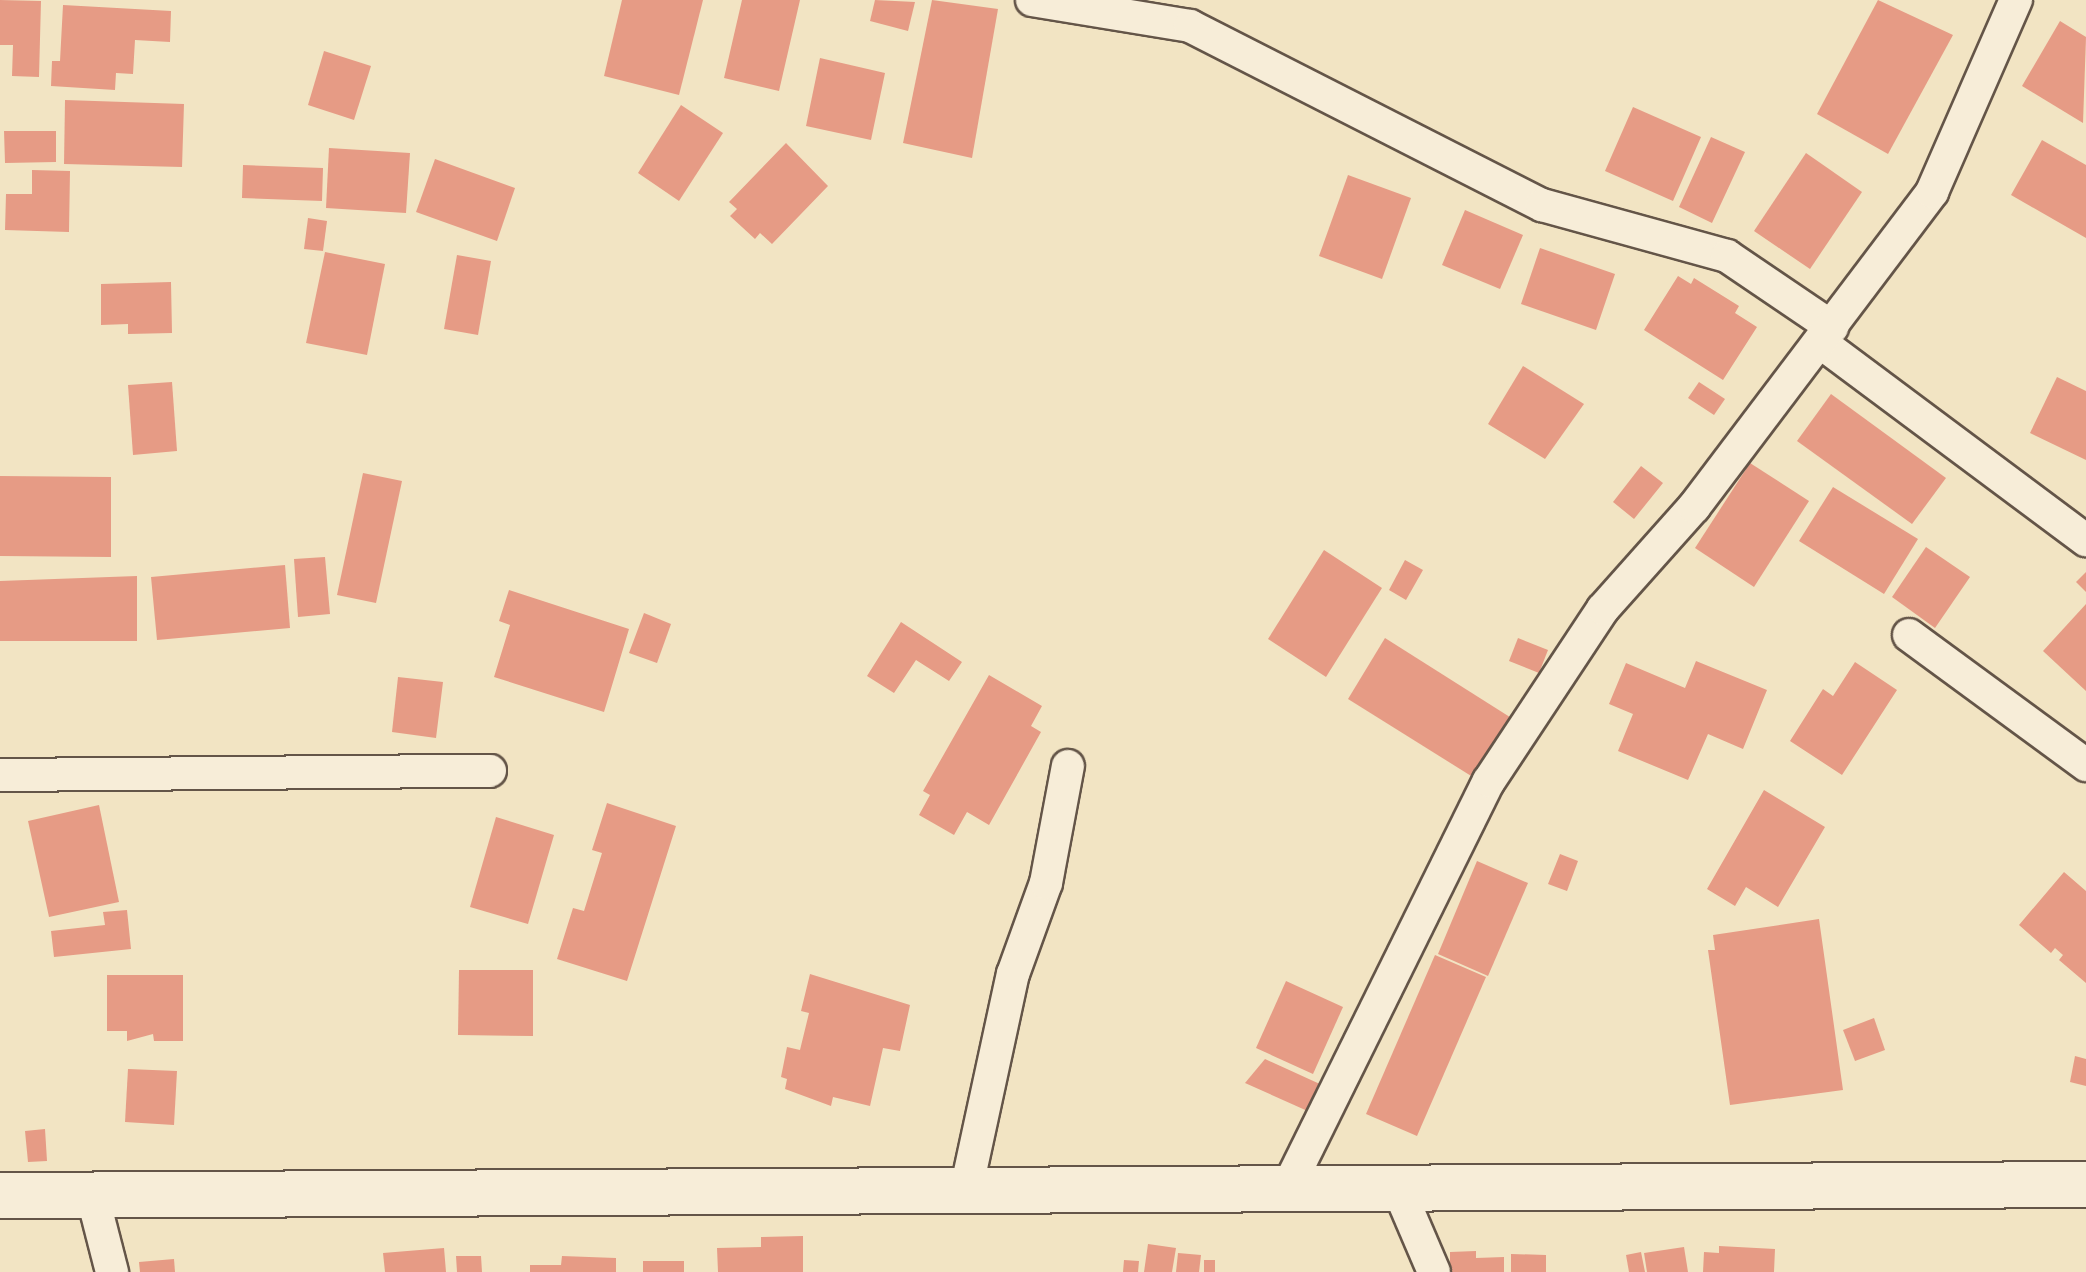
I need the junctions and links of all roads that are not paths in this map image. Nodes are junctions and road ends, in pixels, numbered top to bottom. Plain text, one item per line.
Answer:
1 (1032, 0) edge
2 (2016, 0) edge
3 (1826, 334) junction
4 (2086, 540) edge
5 (1909, 635) dead end
6 (2086, 765) edge
7 (1068, 766) dead end
8 (490, 771) dead end
9 (0, 775) edge
10 (2086, 1184) edge
11 (967, 1186) junction
12 (1398, 1188) junction
13 (1287, 1189) junction
14 (92, 1194) junction
15 (0, 1195) edge
16 (112, 1272) edge
17 (1434, 1272) edge

1 - 3 street
2 - 3 street
3 - 4 street
3 - 13 street
5 - 6 street
7 - 11 street
8 - 9 street
10 - 12 main road
11 - 13 main road
11 - 14 main road
12 - 13 main road
12 - 17 street
14 - 15 main road
14 - 16 street

